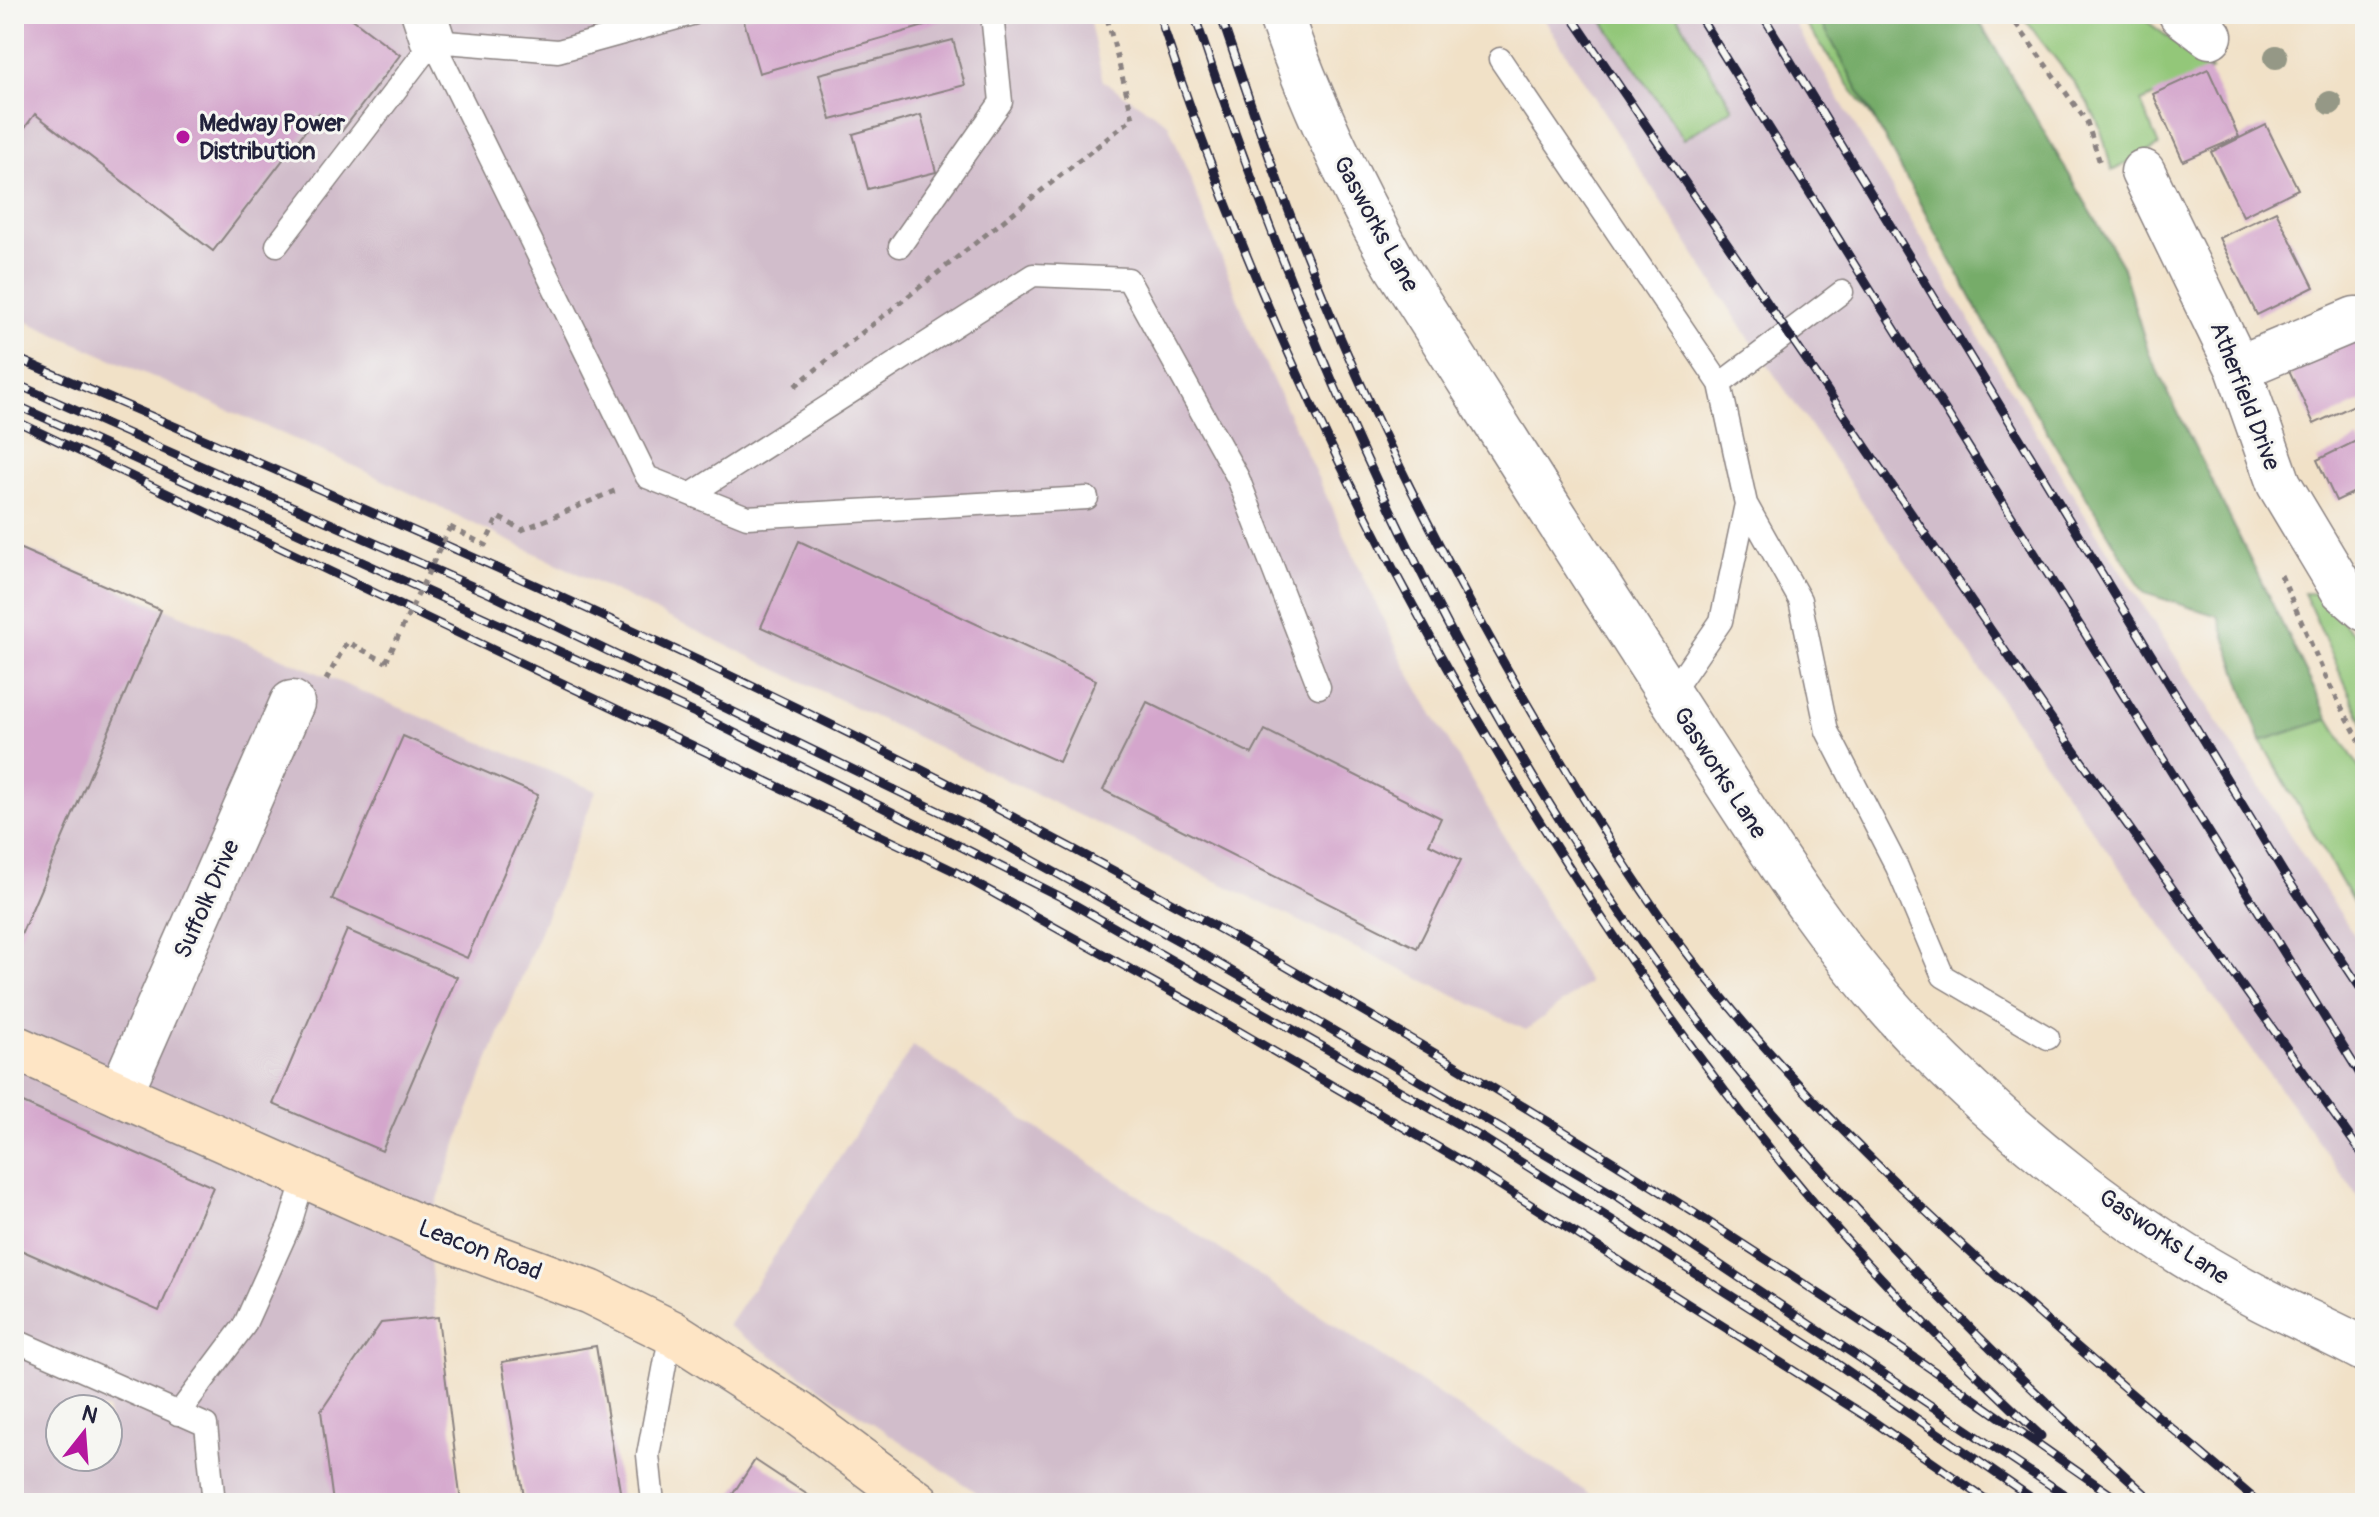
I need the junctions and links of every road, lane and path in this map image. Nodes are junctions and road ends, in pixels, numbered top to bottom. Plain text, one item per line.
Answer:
1 (692, 14) edge
2 (992, 14) edge
3 (1106, 14) edge
4 (1280, 14) edge
5 (429, 27) edge
6 (1500, 59) dead end
7 (2143, 172) dead end
8 (277, 245) dead end
9 (900, 246) dead end
10 (1842, 292) dead end
11 (2365, 319) edge
12 (2238, 368) junction
13 (1720, 384) junction
14 (791, 389) dead end
15 (647, 477) junction
16 (693, 493) junction
17 (1087, 498) dead end
18 (1746, 504) junction
19 (2365, 609) edge
20 (1319, 687) dead end
21 (1670, 695) junction
22 (306, 697) joint
23 (2048, 1038) dead end
24 (14, 1047) edge
25 (120, 1094) junction
26 (304, 1177) junction
27 (671, 1332) junction
28 (14, 1340) edge
29 (2365, 1350) edge
30 (178, 1414) junction
31 (214, 1503) edge
32 (653, 1503) edge
33 (918, 1503) edge

1 - 5 lane
2 - 9 lane
3 - 14 path
4 - 21 street, Gasworks Lane
5 - 8 lane
5 - 15 lane
6 - 13 lane
7 - 12 street, Atherfield Drive
10 - 13 lane
11 - 12 street
12 - 19 street, Atherfield Drive
13 - 18 lane
15 - 16 lane
15 - 22 path, bridge
16 - 17 lane
16 - 20 lane
18 - 21 lane
18 - 23 lane
21 - 29 street, Gasworks Lane
22 - 25 street, Suffolk Drive
24 - 25 street, Leacon Road
25 - 26 street, Leacon Road
26 - 27 street, Leacon Road
26 - 30 lane
27 - 32 lane
27 - 33 street, Leacon Road
28 - 30 lane
30 - 31 lane

